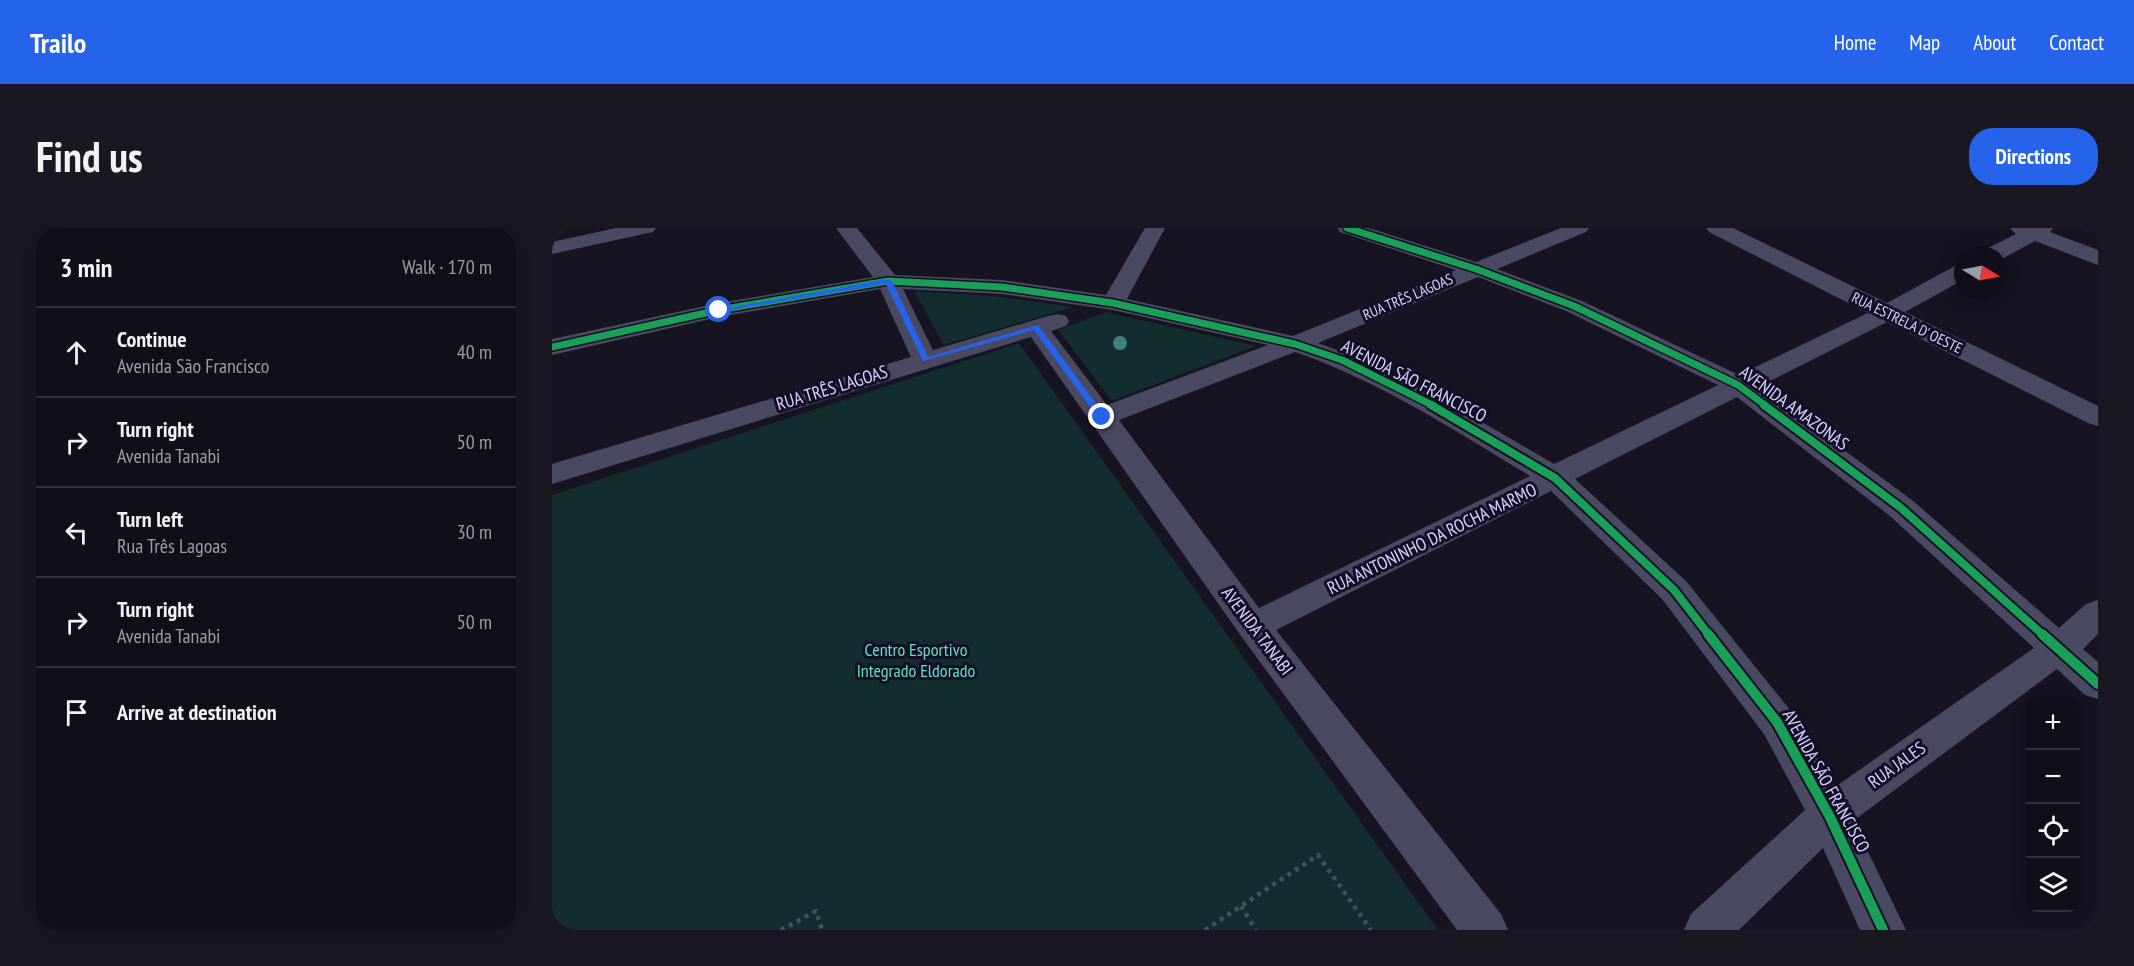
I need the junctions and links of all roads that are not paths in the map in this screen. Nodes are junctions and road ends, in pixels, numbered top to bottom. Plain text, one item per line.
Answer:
1 (646, 228) edge
2 (846, 228) edge
3 (1155, 228) edge
4 (1347, 228) edge
5 (1579, 228) edge
6 (1716, 228) edge
7 (2032, 230) edge
8 (2006, 246) edge
9 (552, 248) edge
10 (2098, 258) edge
11 (1476, 269) junction
12 (1954, 276) edge
13 (888, 281) junction
14 (1113, 303) junction
15 (1886, 313) junction
16 (1036, 327) junction
17 (1295, 344) junction
18 (552, 347) edge
19 (925, 360) junction
20 (1738, 385) junction
21 (1102, 417) junction
22 (2098, 417) edge
23 (552, 474) edge
24 (1555, 478) junction
25 (2098, 613) edge
26 (1253, 626) junction
27 (2060, 648) junction
28 (2098, 684) edge
29 (1829, 815) junction
30 (1485, 930) edge
31 (1707, 930) edge
32 (1883, 930) edge

1 - 9 street
2 - 13 street
3 - 14 street
4 - 11 street, AVENIDA AMAZONAS
5 - 11 street, RUA TRÊS LAGOAS
6 - 15 street, RUA ESTRELA D' OESTE
7 - 8 street
7 - 10 street
11 - 17 street, RUA TRÊS LAGOAS
11 - 20 street, AVENIDA AMAZONAS
12 - 15 street, RUA ANTONINHO DA ROCHA MARMO
13 - 14 street, AVENIDA SÃO FRANCISCO
13 - 18 street, AVENIDA SÃO FRANCISCO
13 - 19 street
14 - 16 street, RUA TRÊS LAGOAS
14 - 17 street, AVENIDA SÃO FRANCISCO
15 - 20 street, RUA ANTONINHO DA ROCHA MARMO
15 - 22 street, RUA ESTRELA D' OESTE
16 - 19 street, RUA TRÊS LAGOAS
16 - 21 street, AVENIDA TANABI
17 - 21 street, RUA TRÊS LAGOAS
17 - 24 street, AVENIDA SÃO FRANCISCO
19 - 23 street, RUA TRÊS LAGOAS
20 - 24 street, RUA ANTONINHO DA ROCHA MARMO
20 - 27 street, AVENIDA AMAZONAS
21 - 26 street, AVENIDA TANABI
24 - 26 street, RUA ANTONINHO DA ROCHA MARMO
24 - 29 street, AVENIDA SÃO FRANCISCO
25 - 27 street, RUA JALES
26 - 30 street, AVENIDA TANABI
27 - 28 street, AVENIDA AMAZONAS
27 - 29 street, RUA JALES
29 - 31 street, RUA JALES
29 - 32 street, AVENIDA SÃO FRANCISCO

